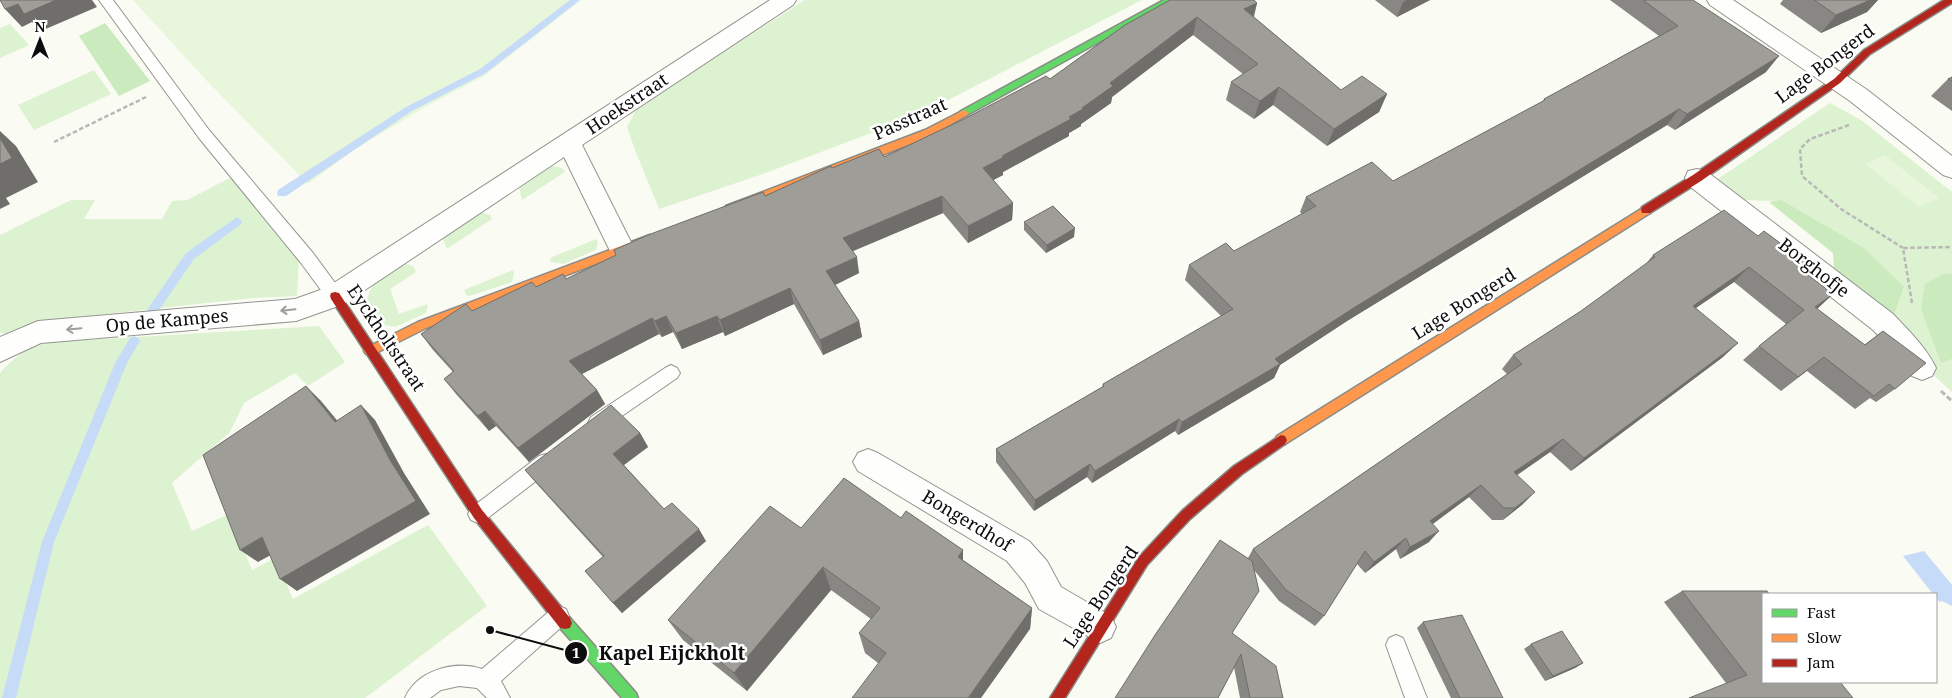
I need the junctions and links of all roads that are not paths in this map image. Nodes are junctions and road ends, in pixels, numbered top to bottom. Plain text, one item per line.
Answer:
1 (106, 0) edge
2 (784, 0) edge
3 (1171, 0) edge
4 (1718, 0) edge
5 (1950, 0) edge
6 (1837, 81) junction
7 (569, 142) junction
8 (1952, 169) edge
9 (1697, 178) junction
10 (715, 214) edge
11 (659, 236) edge
12 (622, 250) junction
13 (335, 296) junction
14 (0, 350) edge
15 (370, 350) junction
16 (1922, 368) edge
17 (671, 373) dead end
18 (583, 433) edge
19 (561, 451) edge
20 (868, 462) dead end
21 (478, 514) junction
22 (559, 616) junction
23 (1100, 627) junction
24 (1396, 645) dead end
25 (485, 681) junction
26 (416, 698) edge
27 (499, 698) edge
28 (631, 698) edge
29 (1057, 698) edge
30 (1416, 698) edge

1 - 13 lane, Eyckholtstraat
2 - 7 street, Hoekstraat
3 - 10 street, Passtraat
4 - 6 street
5 - 6 street, Lage Bongerd
6 - 8 street
6 - 9 street, Lage Bongerd
7 - 12 street, Hoekstraat
7 - 13 street, Op de Kampes
9 - 16 street, Borghofje
9 - 23 street, Lage Bongerd
11 - 12 street
12 - 15 street
13 -> 14 street, Op de Kampes
13 - 15 street, Eyckholtstraat
15 - 21 street, Eyckholtstraat
17 - 18 lane
19 - 21 lane
20 - 23 street, Bongerdhof
21 - 22 street, Eyckholtstraat
22 - 25 lane
22 - 28 street, Eyckholtstraat
23 - 29 street, Lage Bongerd
24 - 30 lane
25 - 26 lane
25 - 27 lane

